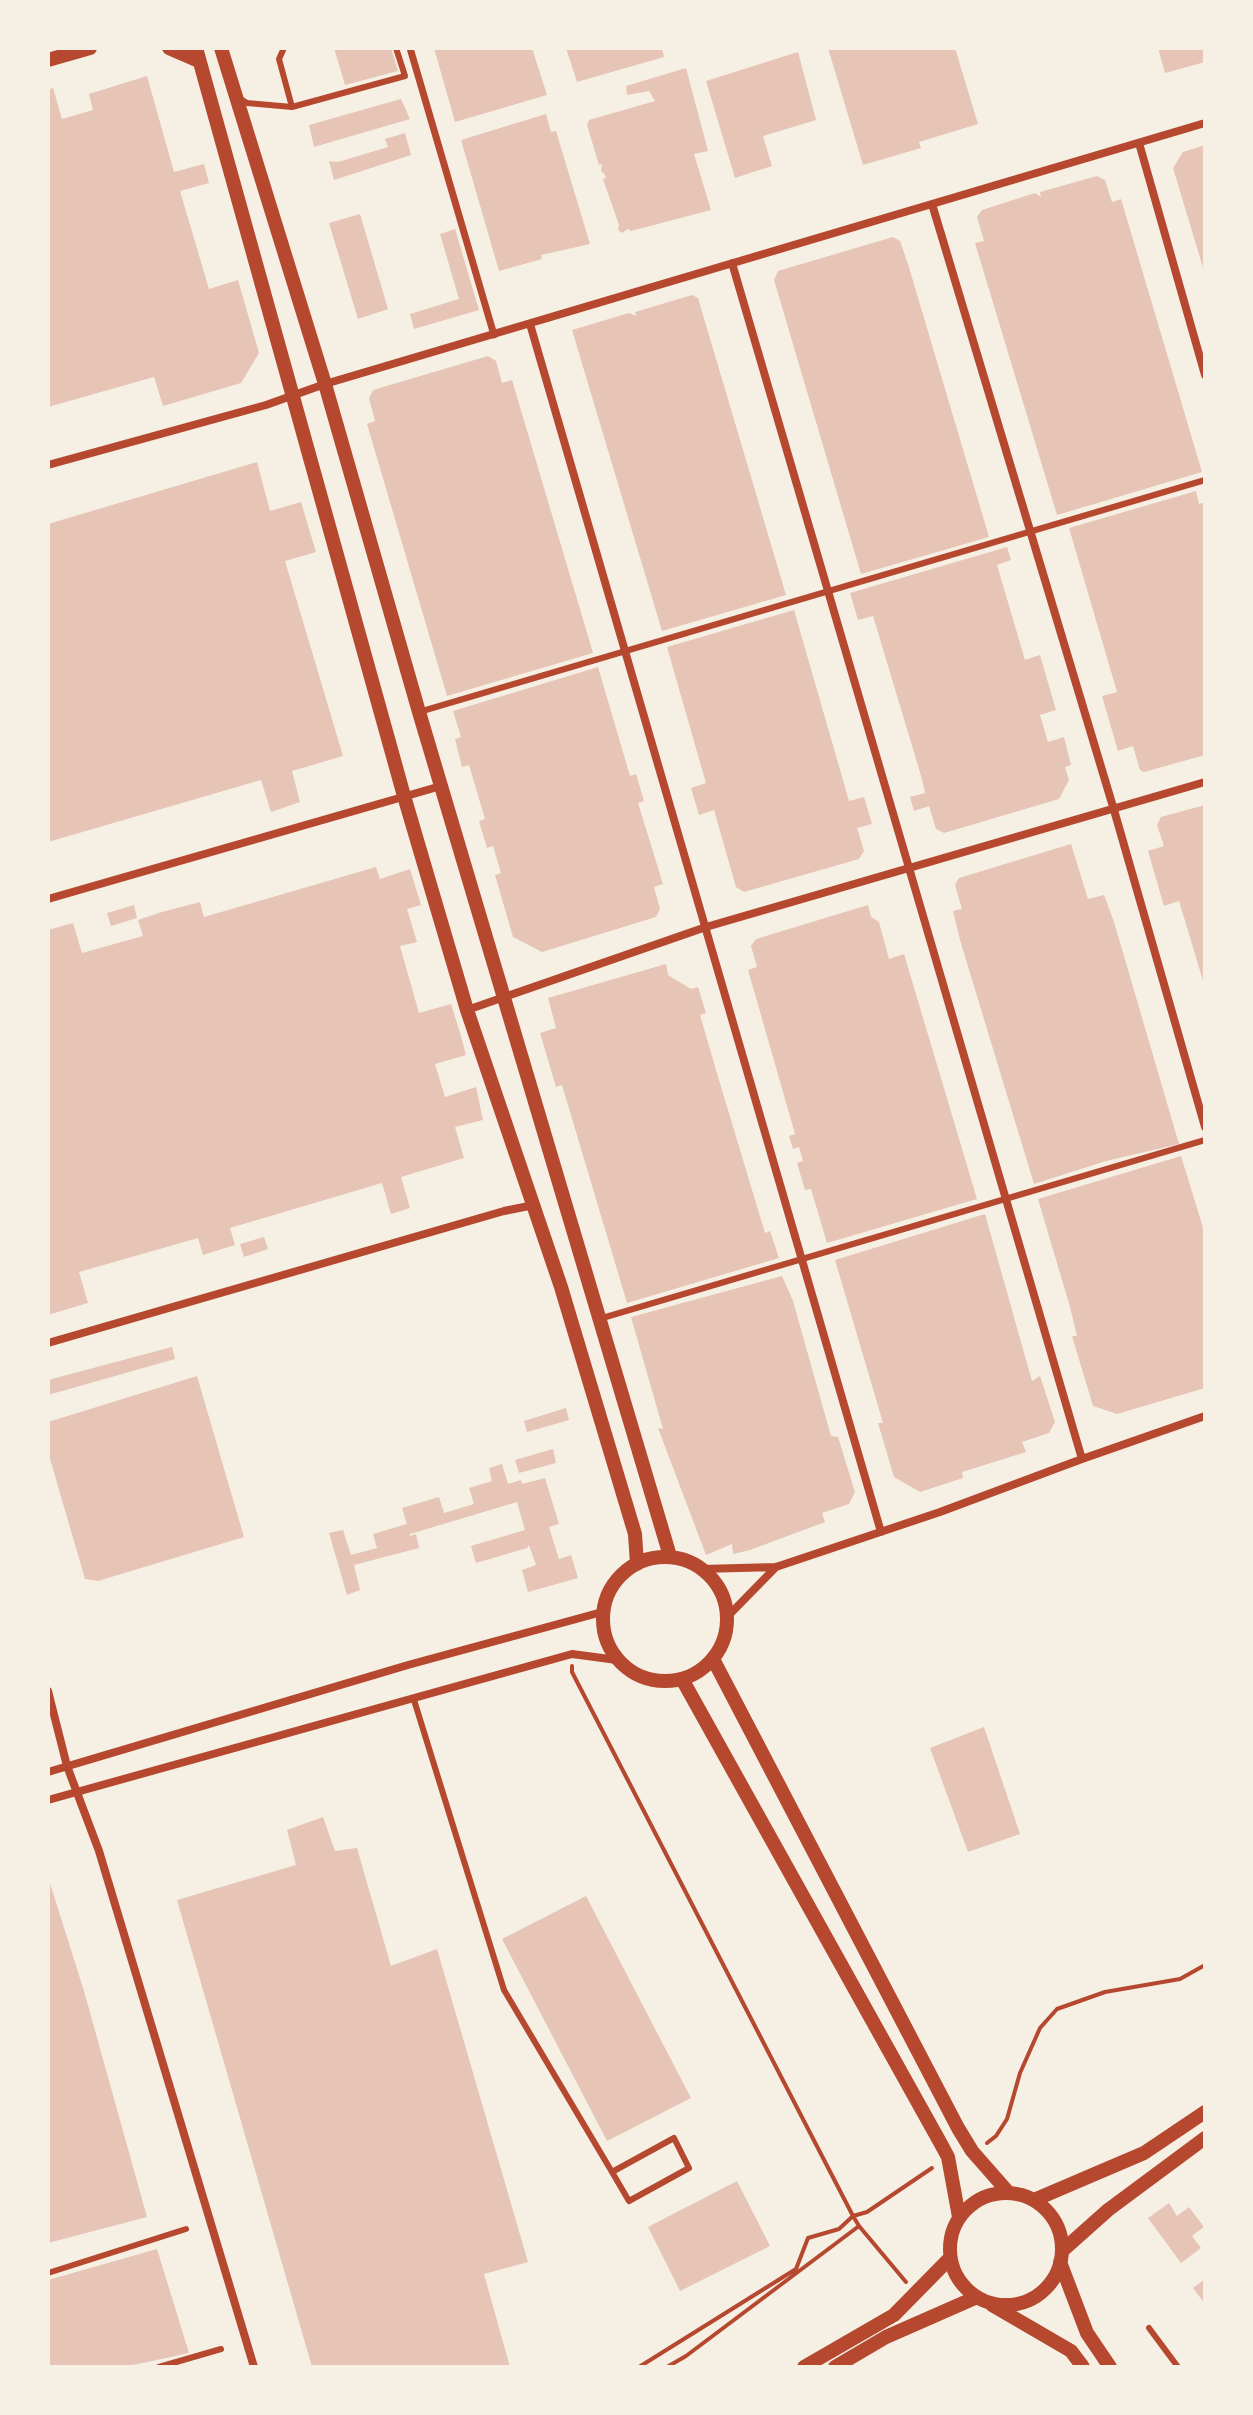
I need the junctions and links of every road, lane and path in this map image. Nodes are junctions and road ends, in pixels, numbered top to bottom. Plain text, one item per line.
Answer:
1 (90, 48) edge
2 (169, 48) edge
3 (221, 48) edge
4 (233, 48) edge
5 (284, 48) edge
6 (396, 48) edge
7 (410, 48) edge
8 (197, 54) edge
9 (48, 60) edge
10 (229, 74) junction
11 (236, 97) junction
12 (292, 107) junction
13 (1205, 123) edge
14 (1139, 143) junction
15 (932, 204) junction
16 (732, 263) junction
17 (530, 324) junction
18 (494, 335) junction
19 (1205, 375) edge
20 (325, 384) junction
21 (293, 394) junction
22 (48, 465) edge
23 (1205, 480) edge
24 (1029, 532) junction
25 (826, 593) junction
26 (625, 652) junction
27 (419, 712) junction
28 (1205, 782) edge
29 (441, 786) junction
30 (404, 796) junction
31 (1114, 810) junction
32 (910, 869) junction
33 (48, 899) edge
34 (706, 927) junction
35 (504, 995) junction
36 (467, 1010) junction
37 (1205, 1127) edge
38 (1205, 1140) edge
39 (1005, 1199) junction
40 (534, 1205) junction
41 (802, 1260) junction
42 (599, 1319) junction
43 (48, 1343) edge
44 (1205, 1416) edge
45 (1082, 1459) junction
46 (881, 1532) junction
47 (670, 1556) junction
48 (637, 1564) junction
49 (776, 1567) junction
50 (702, 1569) junction
51 (602, 1612) junction
52 (728, 1616) junction
53 (572, 1654) junction
54 (713, 1659) junction
55 (617, 1660) junction
56 (682, 1679) junction
57 (48, 1691) edge
58 (414, 1700) junction
59 (67, 1766) junction
60 (48, 1772) edge
61 (75, 1792) junction
62 (48, 1800) edge
63 (1205, 1965) edge
64 (1205, 2112) edge
65 (1205, 2138) edge
66 (972, 2151) junction
67 (948, 2157) junction
68 (612, 2172) junction
69 (1008, 2192) junction
70 (1034, 2200) junction
71 (853, 2216) junction
72 (959, 2217) junction
73 (859, 2226) junction
74 (186, 2229) dead end
75 (1061, 2256) junction
76 (950, 2258) junction
77 (48, 2273) edge
78 (916, 2293) junction
79 (983, 2300) junction
80 (1149, 2328) dead end
81 (221, 2349) dead end
82 (159, 2367) edge
83 (254, 2367) edge
84 (639, 2367) edge
85 (667, 2367) edge
86 (804, 2367) edge
87 (835, 2367) edge
88 (1083, 2367) edge
89 (1110, 2367) edge
90 (1178, 2367) edge

1 - 9 street
2 - 8 street
3 - 10 street
4 - 10 street
5 - 12 lane
6 - 12 lane
7 - 18 street
8 - 21 street
10 - 11 street
11 - 12 lane
11 - 20 street
13 - 14 street
14 - 15 street
14 - 19 street
15 - 16 street
15 - 24 street
16 - 17 street
16 - 25 street
17 - 18 street
17 - 26 street
18 - 20 street
20 - 21 street
20 - 27 street
21 - 22 street
21 - 30 street
23 - 24 lane
24 - 25 lane
24 - 31 street
25 - 26 lane
25 - 32 street
26 - 27 lane
26 - 34 street
27 - 29 street
28 - 31 street
29 - 30 street
29 - 35 street
30 - 33 street
30 - 36 street
31 - 32 street
31 - 37 street
32 - 34 street
32 - 39 street
34 - 35 street
34 - 41 street
35 - 36 street
35 - 42 street
36 - 40 street
38 - 39 lane
39 - 41 lane
39 - 45 street
40 - 43 street
40 - 48 street
41 - 42 lane
41 - 46 street
42 - 47 street
44 - 45 street
45 - 46 street
46 - 49 street
47 - 48 street
47 - 50 street
48 - 51 street
49 - 50 street
49 - 52 street
50 - 52 street
51 - 55 street
51 - 59 street
52 - 54 street
53 - 55 street
53 - 58 street
53 - 71 path
54 - 56 street
54 - 66 street
55 - 56 street
56 - 67 street
57 - 59 street
58 - 61 street
58 - 68 lane
59 - 60 street
59 - 61 street
61 - 62 street
61 - 83 street
63 - 66 path
64 - 70 street
65 - 75 street
66 - 69 street
67 - 71 path
67 - 72 street
68 - 68 lane
69 - 70 street
69 - 72 street
70 - 75 street
71 - 73 path
71 - 84 path
72 - 76 street
73 - 78 path
73 - 85 path
74 - 77 lane
75 - 79 street
75 - 89 street
76 - 78 street
76 - 79 street
78 - 86 street
79 - 87 street
79 - 88 street
80 - 90 lane
81 - 82 lane

